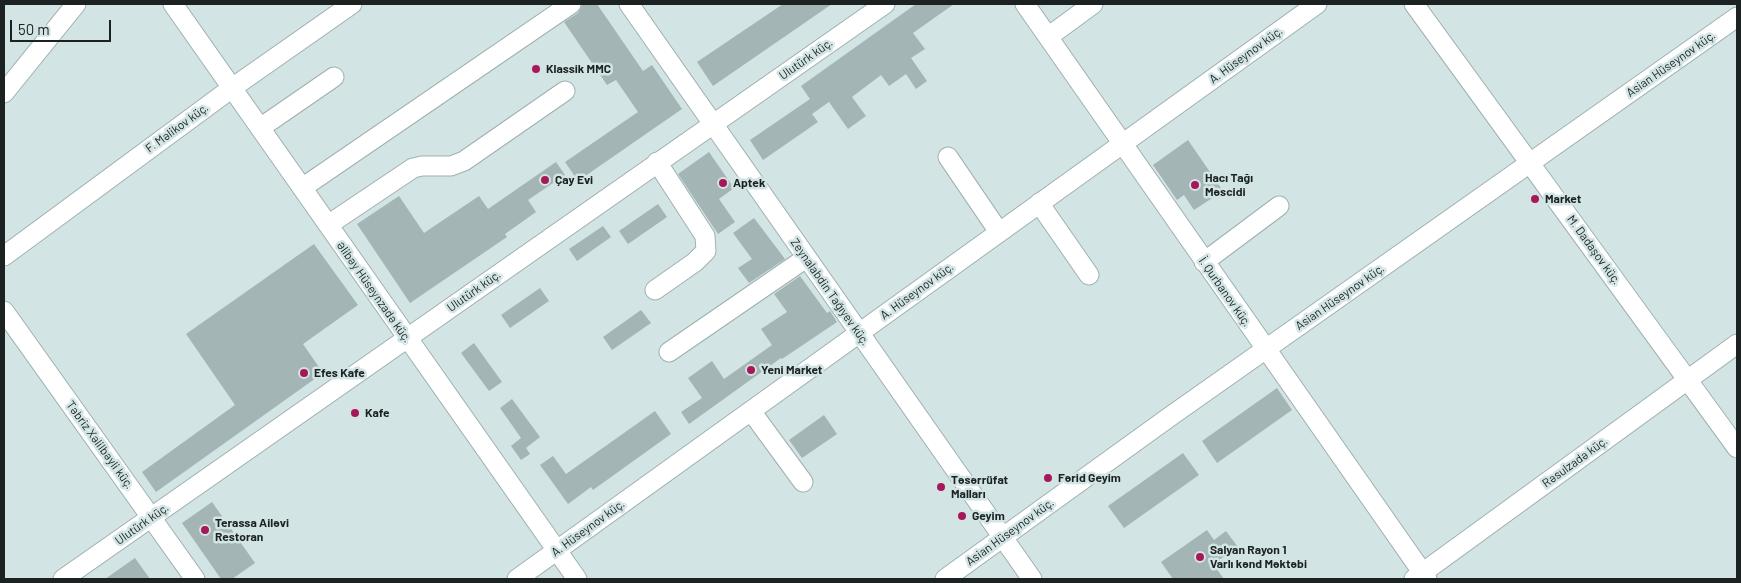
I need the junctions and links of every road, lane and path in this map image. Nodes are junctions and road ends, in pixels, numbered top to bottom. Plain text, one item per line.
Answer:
1 (76, 4) edge
2 (173, 4) edge
3 (352, 4) edge
4 (571, 4) edge
5 (629, 4) edge
6 (885, 4) edge
7 (1025, 4) edge
8 (1093, 4) edge
9 (1317, 4) edge
10 (1414, 4) edge
11 (1737, 17) edge
12 (1048, 37) junction
13 (334, 77) dead end
14 (232, 88) junction
15 (565, 91) dead end
16 (4, 93) edge
17 (712, 124) junction
18 (260, 128) junction
19 (1122, 144) junction
20 (948, 157) dead end
21 (657, 162) junction
22 (1530, 163) junction
23 (302, 188) junction
24 (1039, 203) junction
25 (1279, 206) dead end
26 (328, 225) junction
27 (999, 232) junction
28 (4, 256) edge
29 (806, 258) junction
30 (1204, 262) junction
31 (1089, 275) dead end
32 (654, 290) dead end
33 (4, 311) edge
34 (858, 333) junction
35 (407, 338) junction
36 (1737, 344) edge
37 (1266, 350) junction
38 (669, 352) dead end
39 (1689, 380) junction
40 (751, 411) junction
41 (1737, 448) edge
42 (803, 482) dead end
43 (151, 517) junction
44 (1003, 537) junction
45 (557, 551) junction
46 (1421, 577) edge
47 (63, 579) edge
48 (195, 579) edge
49 (517, 579) edge
50 (577, 579) edge
51 (945, 579) edge
52 (1032, 579) edge

1 - 16 street
2 - 14 street, Əlibəy Hüseynzadə küç.
3 - 14 street, F. Məlikov küç.
4 - 23 street
5 - 17 street, Zeynalabdin Tağıyev küç.
6 - 17 street, Ulutürk küç.
7 - 12 street, İ. Qurbanov küç.
8 - 12 street
9 - 19 street, A. Hüseynov küç.
10 - 22 street, M. Dadaşov küç.
11 - 22 street, Asian Hüseynov küç.
12 - 19 street, İ. Qurbanov küç.
13 - 18 street
14 - 18 street, Əlibəy Hüseynzadə küç.
14 - 28 street, F. Məlikov küç.
15 - 26 street
17 - 21 street, Ulutürk küç.
17 - 29 street, Zeynalabdin Tağıyev küç.
18 - 23 street, Əlibəy Hüseynzadə küç.
19 - 24 street, A. Hüseynov küç.
19 - 30 street, İ. Qurbanov küç.
20 - 27 street
21 - 32 street
21 - 35 street, Ulutürk küç.
22 - 37 street, Asian Hüseynov küç.
22 - 39 street, M. Dadaşov küç.
23 - 26 street, Əlibəy Hüseynzadə küç.
24 - 27 street, A. Hüseynov küç.
24 - 31 street
25 - 30 street
26 - 35 street, Əlibəy Hüseynzadə küç.
27 - 34 street, A. Hüseynov küç.
29 - 34 street, Zeynalabdin Tağıyev küç.
29 - 38 street
30 - 37 street, İ. Qurbanov küç.
33 - 43 street, Təbriz Xəlilbəyli küç.
34 - 40 street, A. Hüseynov küç.
34 - 44 street, Zeynalabdin Tağıyev küç.
35 - 43 street, Ulutürk küç.
35 - 45 street, Əlibəy Hüseynzadə küç.
36 - 39 street, Rəsulzadə küç.
37 - 44 street, Asian Hüseynov küç.
37 - 46 street, İ. Qurbanov küç.
39 - 41 street, M. Dadaşov küç.
39 - 46 street, Rəsulzadə küç.
40 - 42 street
40 - 45 street, A. Hüseynov küç.
43 - 47 street, Ulutürk küç.
43 - 48 street, Təbriz Xəlilbəyli küç.
44 - 51 street, Asian Hüseynov küç.
44 - 52 street, Zeynalabdin Tağıyev küç.
45 - 49 street, A. Hüseynov küç.
45 - 50 street, Əlibəy Hüseynzadə küç.

